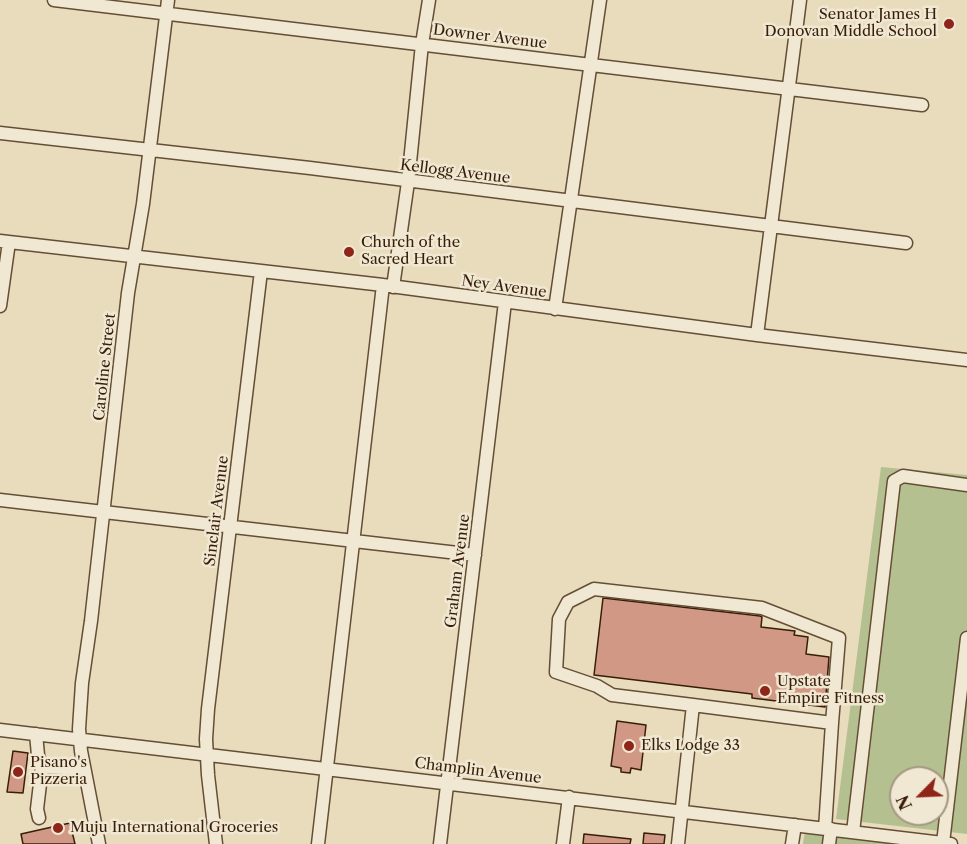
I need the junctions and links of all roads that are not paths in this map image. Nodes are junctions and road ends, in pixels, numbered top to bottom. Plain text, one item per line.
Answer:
1 (54, 0) edge
2 (429, 0) edge
3 (600, 0) edge
4 (800, 0) edge
5 (167, 6) edge
6 (422, 44) junction
7 (591, 64) junction
8 (789, 89) junction
9 (922, 105) dead end
10 (0, 133) edge
11 (150, 150) junction
12 (408, 182) junction
13 (572, 201) junction
14 (771, 226) junction
15 (5, 241) edge
16 (906, 243) dead end
17 (134, 256) junction
18 (261, 270) junction
19 (388, 286) junction
20 (505, 302) junction
21 (0, 306) edge
22 (555, 309) junction
23 (757, 335) junction
24 (967, 360) edge
25 (967, 485) edge
26 (0, 500) edge
27 (103, 512) junction
28 (231, 526) junction
29 (354, 542) junction
30 (476, 555) junction
31 (967, 638) edge
32 (693, 705) junction
33 (832, 723) junction
34 (0, 730) edge
35 (36, 734) junction
36 (961, 736) edge
37 (80, 739) junction
38 (207, 754) junction
39 (42, 767) junction
40 (326, 768) junction
41 (84, 769) junction
42 (447, 783) junction
43 (569, 797) junction
44 (681, 811) junction
45 (39, 818) dead end
46 (795, 825) junction
47 (828, 829) junction
48 (853, 832) junction
49 (893, 841) edge
50 (941, 843) edge
51 (99, 844) edge
52 (216, 844) edge
53 (318, 844) edge
54 (440, 844) edge
55 (563, 844) edge
56 (678, 844) edge
57 (792, 844) edge
58 (829, 844) edge

1 - 5 street, Downer Avenue
2 - 6 street
3 - 7 street
4 - 8 street
5 - 6 street, Downer Avenue
5 - 11 street, Caroline Street
6 - 7 street, Downer Avenue
6 - 12 street
7 - 8 street, Downer Avenue
7 - 13 street
8 - 9 street, Downer Avenue
8 - 14 street
10 - 11 street, Kellogg Avenue
11 - 12 street, Kellogg Avenue
11 - 17 street, Caroline Street
12 - 13 street, Kellogg Avenue
12 - 19 street
13 - 14 street, Kellogg Avenue
13 - 22 street
14 - 16 street, Kellogg Avenue
14 - 23 street
15 - 17 street, Ney Avenue
15 - 21 street
17 - 18 street, Ney Avenue
17 - 27 street, Caroline Street
18 - 19 street, Ney Avenue
18 - 28 street, Sinclair Avenue
19 - 20 street, Ney Avenue
19 - 29 street
20 - 22 street, Ney Avenue
20 - 30 street, Graham Avenue
22 - 23 street, Ney Avenue
23 - 24 street, Ney Avenue
25 - 48 street
26 - 27 street
27 - 28 street
27 - 37 street, Caroline Street
28 - 29 street
28 - 38 street, Sinclair Avenue
29 - 30 street
29 - 40 street
30 - 42 street, Graham Avenue
31 - 36 street
32 - 33 street
32 - 33 street
32 - 44 street
33 - 47 street
34 - 35 street, Champlin Avenue
35 - 37 street, Champlin Avenue
35 - 39 street
36 - 50 street
37 - 38 street, Champlin Avenue
37 - 41 street, Caroline Street
38 - 40 street, Champlin Avenue
38 - 52 street, Sinclair Avenue
39 - 41 street
39 - 45 street
40 - 42 street, Champlin Avenue
40 - 53 street
41 - 51 street, Caroline Street
42 - 43 street, Champlin Avenue
42 - 54 street, Graham Avenue
43 - 44 street, Champlin Avenue
43 - 55 street
44 - 46 street, Champlin Avenue
44 - 56 street
46 - 47 street, Champlin Avenue
46 - 57 street
47 - 48 street, Champlin Avenue
47 - 58 street
48 - 49 street, Champlin Avenue
49 - 50 street, Champlin Avenue

